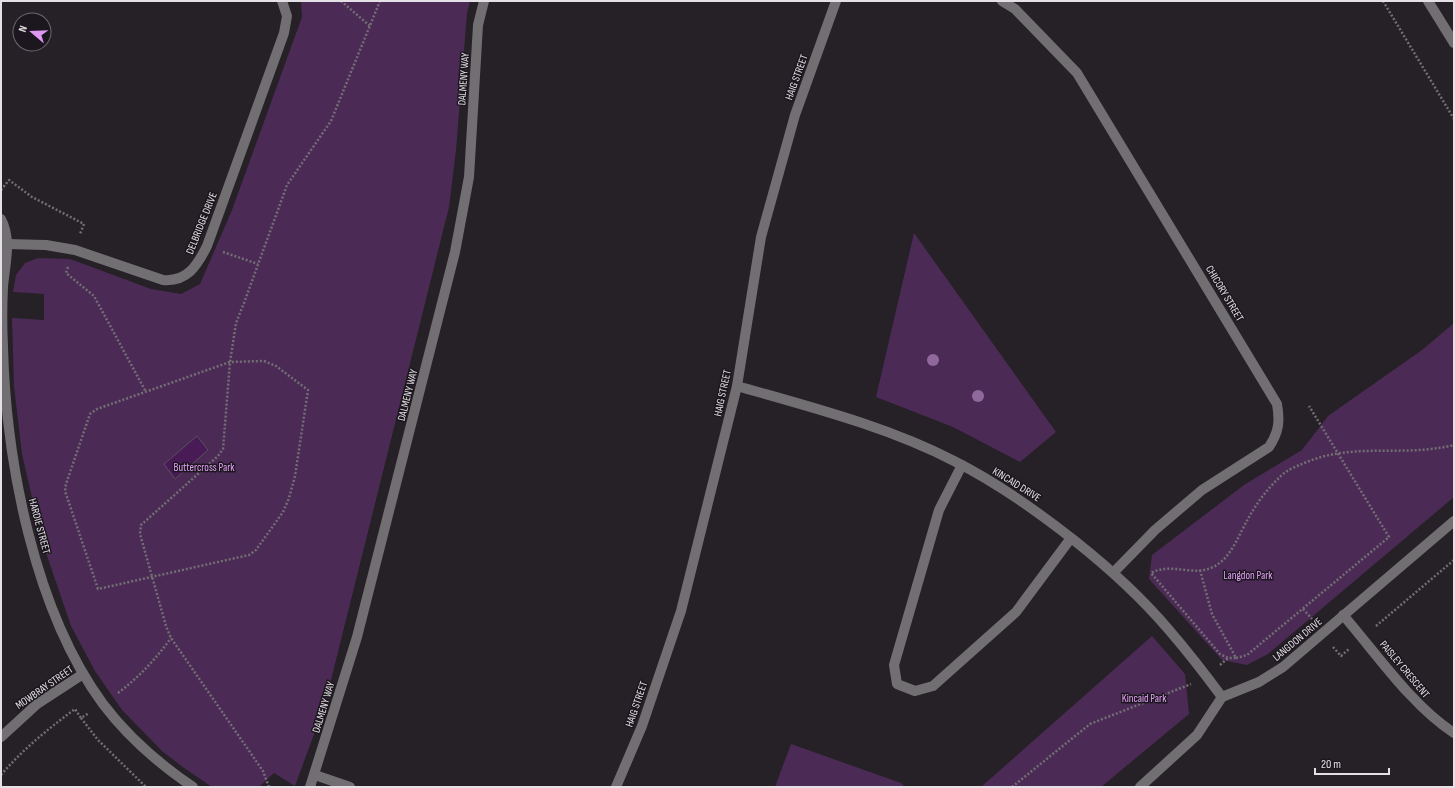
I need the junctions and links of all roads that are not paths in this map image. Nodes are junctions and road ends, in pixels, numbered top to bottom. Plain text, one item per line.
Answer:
1 (282, 1) edge
2 (484, 1) edge
3 (836, 1) edge
4 (1002, 1) edge
5 (1428, 1) edge
6 (1454, 43) edge
7 (1, 219) edge
8 (7, 244) junction
9 (737, 386) junction
10 (962, 465) junction
11 (1454, 521) edge
12 (1071, 538) junction
13 (1114, 572) junction
14 (1344, 615) junction
15 (83, 674) junction
16 (1222, 697) junction
17 (1454, 733) edge
18 (1, 737) edge
19 (315, 775) junction
20 (193, 787) edge
21 (310, 787) edge
22 (350, 787) edge
23 (616, 787) edge
24 (1140, 787) edge

1 - 8 street, DELBRIDGE DRIVE
2 - 19 street, DALMENY WAY
3 - 9 street, HAIG STREET
4 - 13 street, CHICORY STREET
5 - 6 street
7 - 8 street, HARDIE STREET
8 - 15 street, HARDIE STREET
9 - 10 street, KINCAID DRIVE
9 - 23 street, HAIG STREET
10 - 12 street, KINCAID DRIVE
10 - 12 street
11 - 14 street, LANGDON DRIVE
12 - 13 street, KINCAID DRIVE
13 - 16 street, KINCAID DRIVE
14 - 16 street, LANGDON DRIVE
14 - 17 street, PAISLEY CRESCENT
15 - 18 street, MOWBRAY STREET
15 - 20 street, HARDIE STREET
16 - 24 street
19 - 21 street, DALMENY WAY
19 - 22 street

